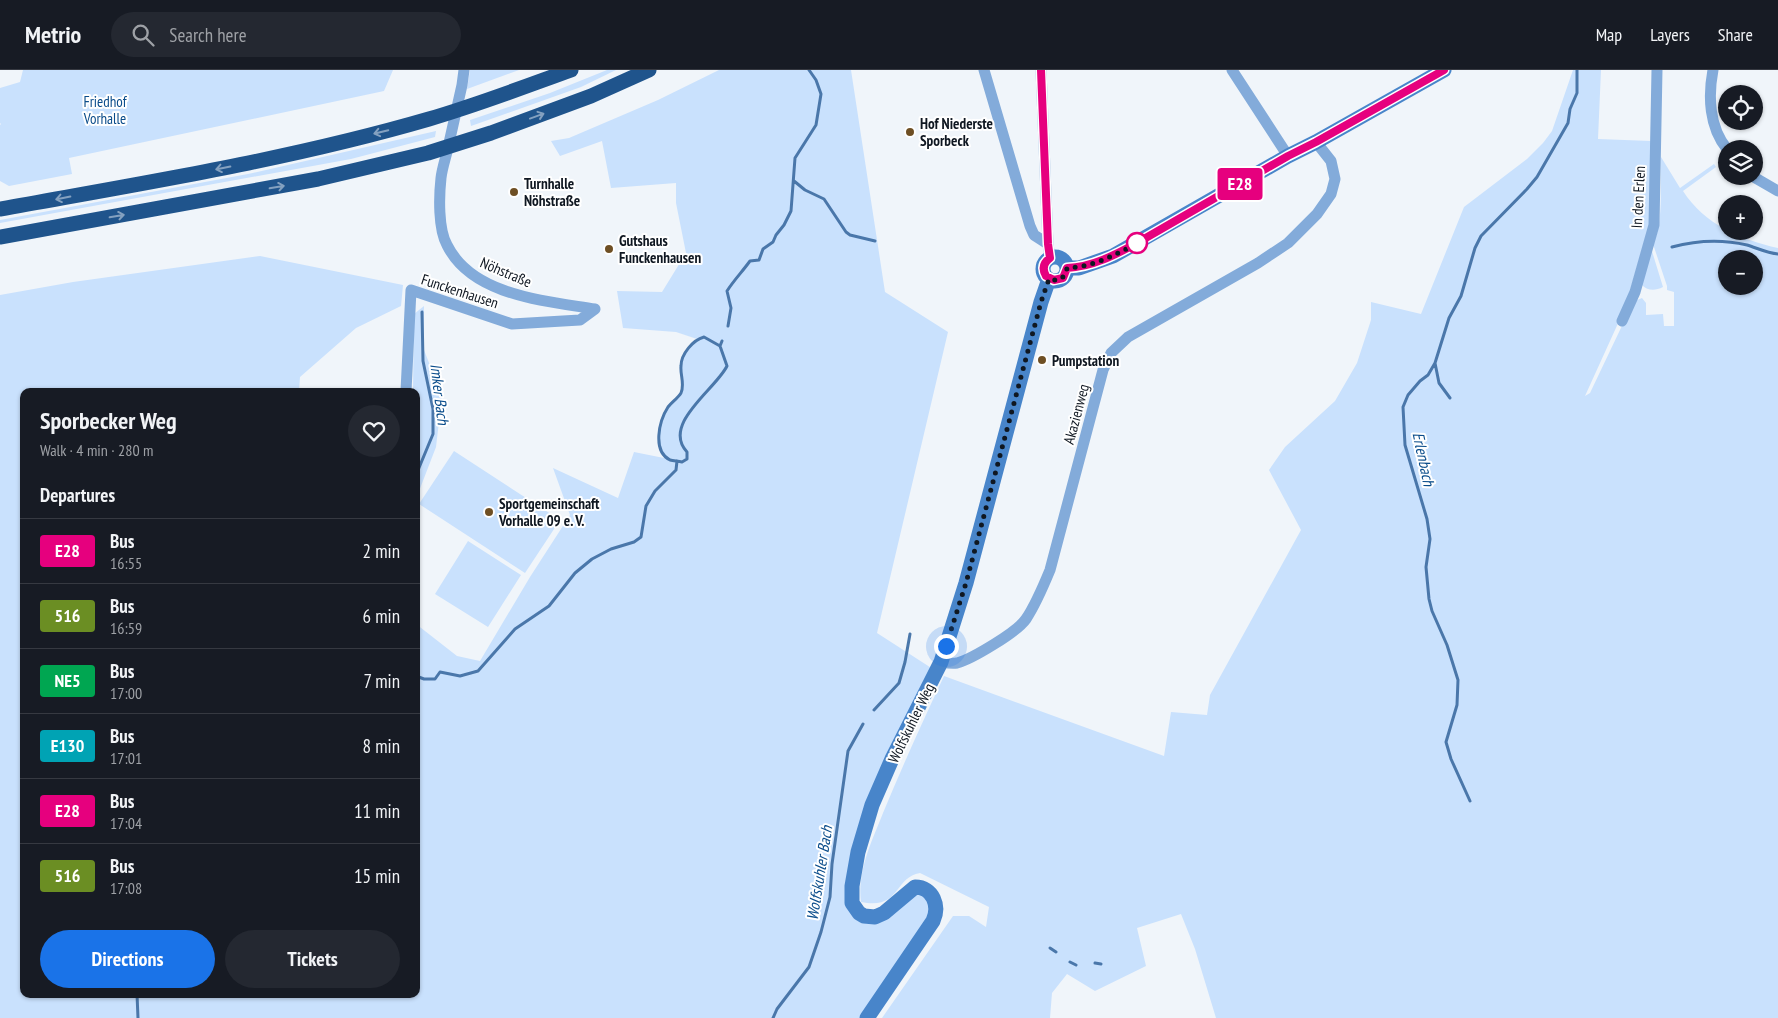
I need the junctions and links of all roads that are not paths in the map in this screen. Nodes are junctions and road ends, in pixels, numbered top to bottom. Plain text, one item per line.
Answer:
1 (464, 70) edge
2 (571, 70) edge
3 (649, 70) edge
4 (984, 70) edge
5 (1041, 70) edge
6 (1232, 70) edge
7 (1444, 70) edge
8 (1657, 70) edge
9 (1712, 70) edge
10 (1721, 140) edge
11 (1316, 142) junction
12 (1288, 156) junction
13 (1763, 182) edge
14 (1778, 191) edge
15 (0, 209) edge
16 (0, 237) edge
17 (1049, 251) junction
18 (1067, 268) junction
19 (1049, 279) junction
20 (595, 309) joint
21 (1622, 321) dead end
22 (406, 388) edge
23 (941, 662) junction
24 (867, 1018) edge

1 - 20 street, Nöhstraße
2 -> 15 highway
16 -> 3 highway
4 - 17 street
5 - 17 street, Wolfskuhler Weg
6 - 12 street
7 - 11 street
8 - 21 street, In den Erlen
9 - 10 street
11 - 12 street
11 - 23 street, Akazienweg
12 - 18 street
13 - 14 street
17 - 18 street
17 - 19 street, Wolfskuhler Weg
18 - 19 street
19 - 23 street, Wolfskuhler Weg
20 - 22 street, Funckenhausen
23 - 24 street, Wolfskuhler Weg

